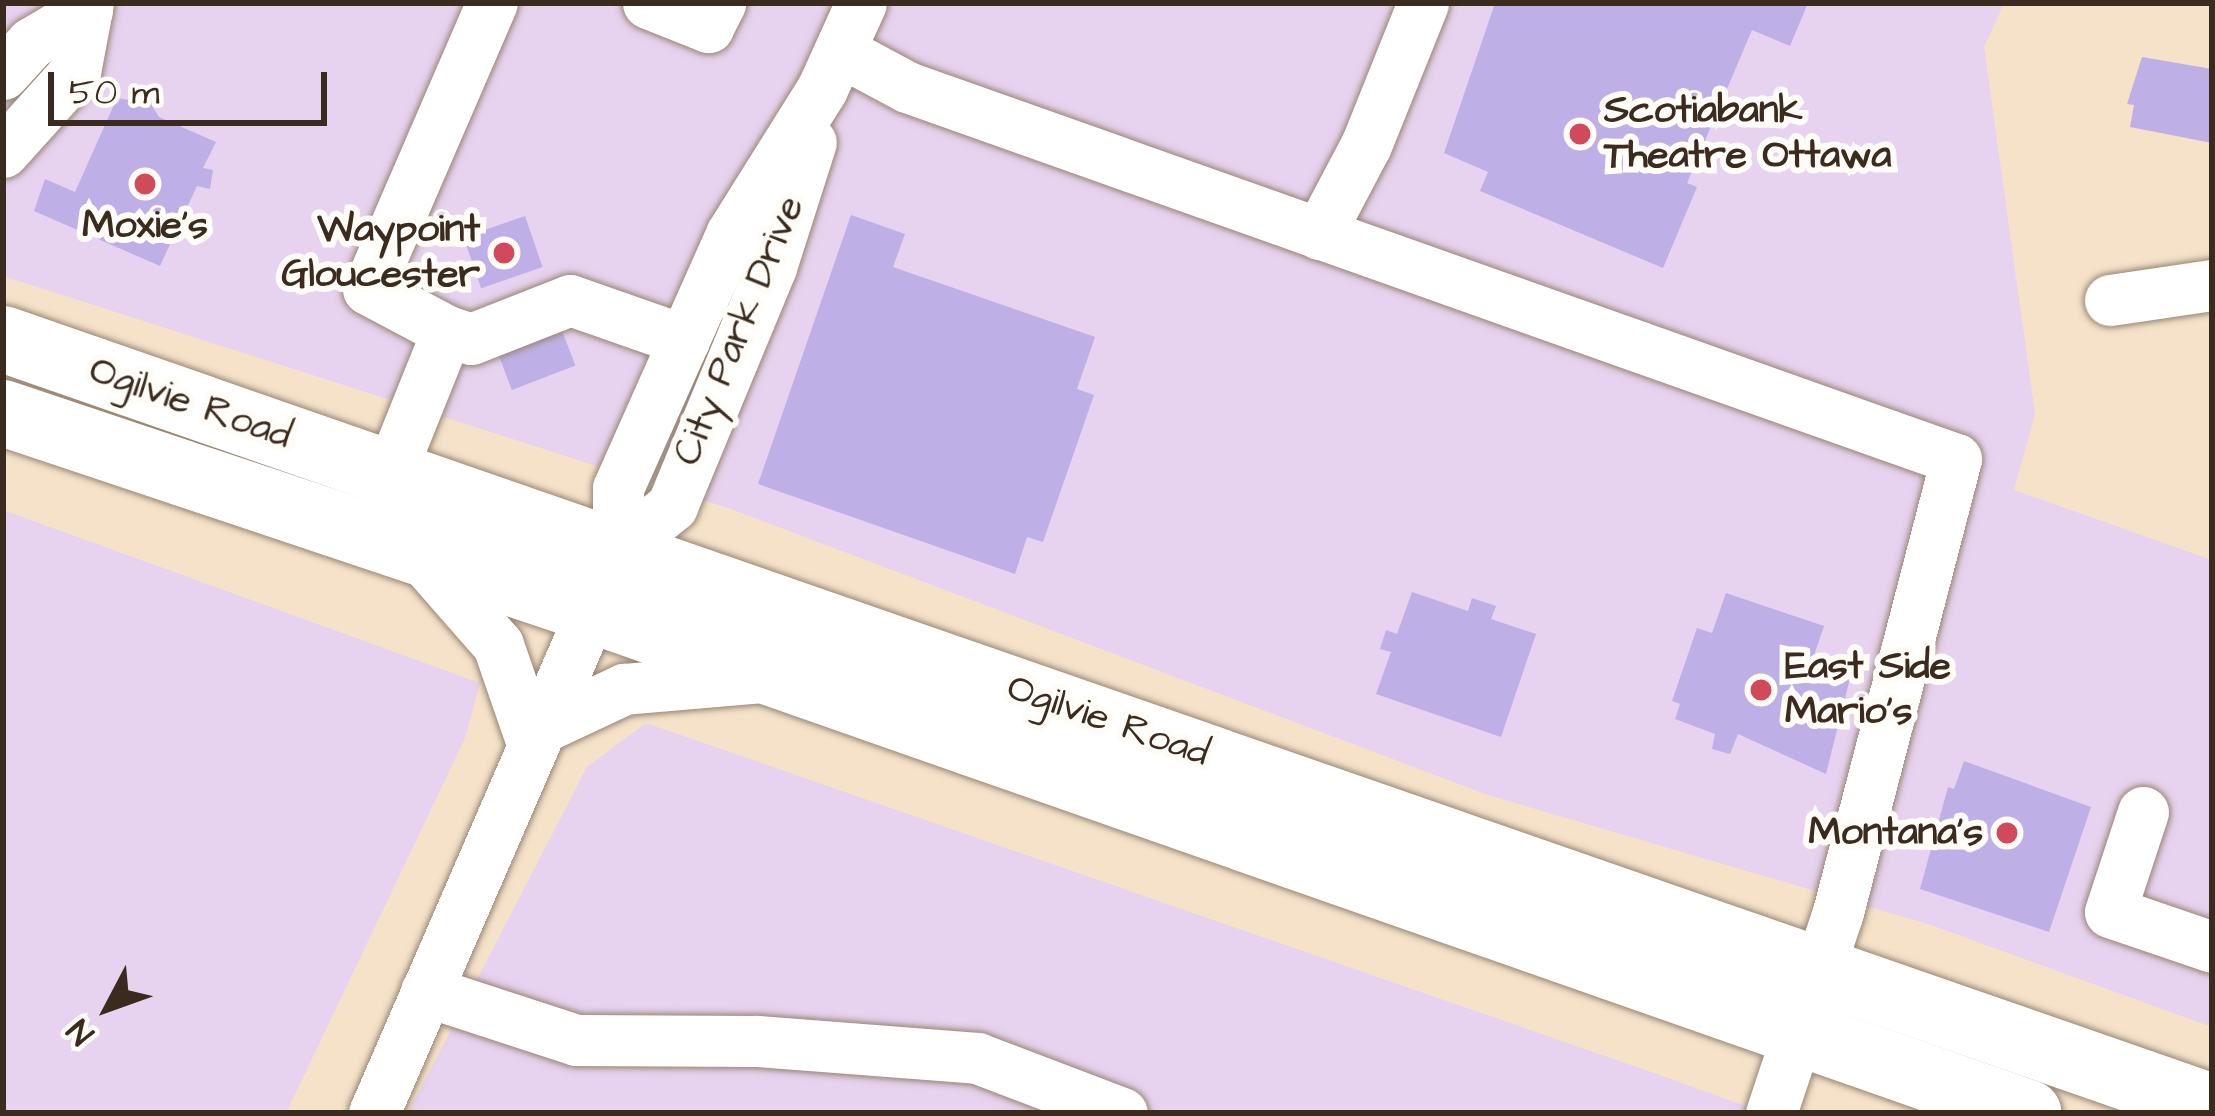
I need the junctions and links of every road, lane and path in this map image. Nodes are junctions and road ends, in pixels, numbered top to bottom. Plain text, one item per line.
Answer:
1 (493, 3) edge
2 (648, 3) edge
3 (720, 3) edge
4 (861, 3) edge
5 (1423, 3) edge
6 (88, 7) edge
7 (831, 70) junction
8 (3, 74) edge
9 (3, 152) edge
10 (1319, 233) junction
11 (2212, 285) edge
12 (2110, 300) dead end
13 (447, 331) junction
14 (3, 339) edge
15 (684, 340) junction
16 (3, 413) edge
17 (391, 473) junction
18 (618, 550) junction
19 (421, 557) junction
20 (592, 610) junction
21 (768, 676) junction
22 (537, 737) junction
23 (2143, 812) dead end
24 (2212, 947) edge
25 (1821, 969) junction
26 (426, 991) junction
27 (1800, 1036) junction
28 (2212, 1107) edge
29 (374, 1113) edge
30 (1122, 1113) edge
31 (1772, 1113) edge
32 (2028, 1113) edge

1 - 13 street
2 - 3 street
4 - 7 street, City Park Drive
5 - 10 street
6 - 8 street
6 - 9 street
7 - 10 street
7 - 15 street, City Park Drive
7 - 18 street, City Park Drive
10 - 25 street
11 - 12 street
13 - 15 street
13 - 17 street
14 - 17 main road, Ogilvie Road
15 - 18 street, City Park Drive
16 - 19 main road, Ogilvie Road
17 - 18 main road, Ogilvie Road
18 - 20 street, City Park Drive
18 - 25 main road, Ogilvie Road
19 - 20 main road, Ogilvie Road
19 - 22 street
20 - 21 main road, Ogilvie Road
20 - 22 street, City Park Drive
21 - 22 street
21 - 27 main road, Ogilvie Road
22 - 26 street, City Park Drive
23 - 24 street
25 - 27 street
25 - 28 main road, Ogilvie Road
26 - 29 street, City Park Drive
26 - 30 street
27 - 31 street
27 - 32 main road, Ogilvie Road

